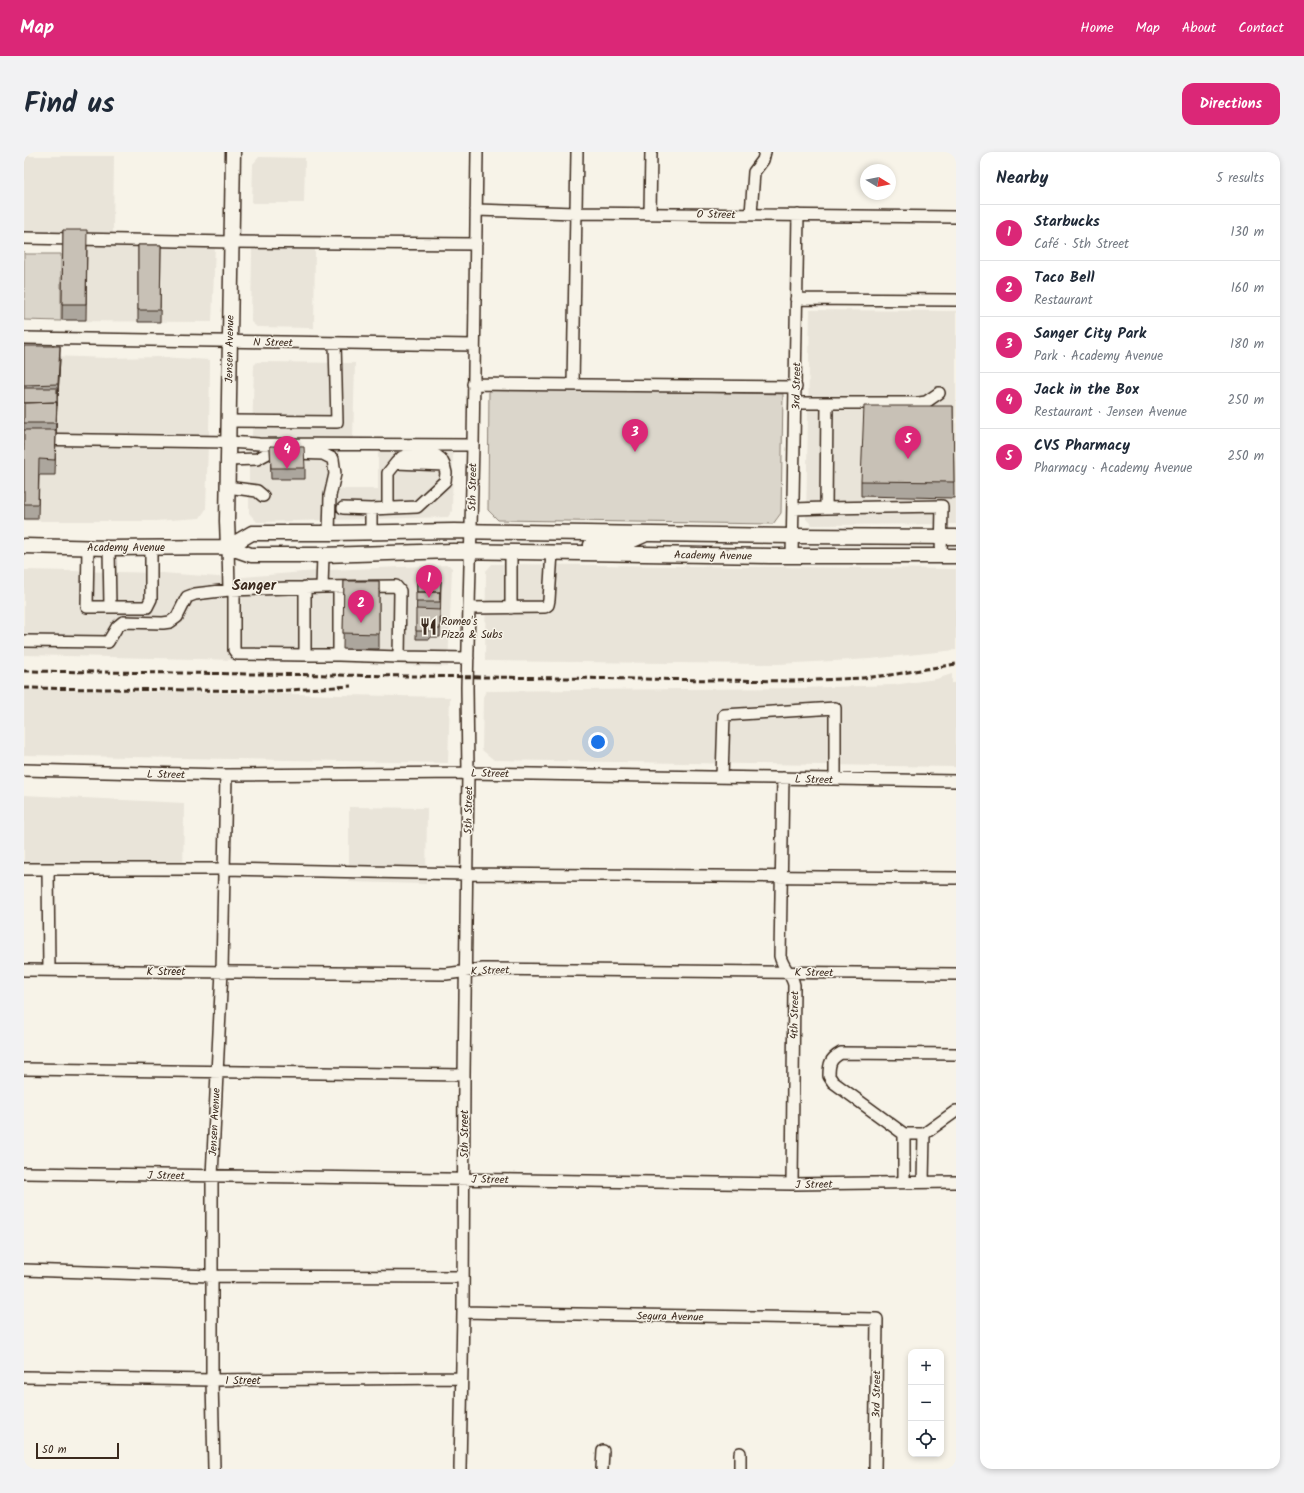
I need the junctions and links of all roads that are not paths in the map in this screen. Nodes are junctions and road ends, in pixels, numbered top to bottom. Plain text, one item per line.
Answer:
1 (233, 152) edge
2 (477, 152) edge
3 (577, 152) edge
4 (651, 152) edge
5 (765, 152) edge
6 (476, 210) junction
7 (576, 213) junction
8 (650, 213) junction
9 (751, 214) junction
10 (798, 215) junction
11 (956, 217) edge
12 (24, 238) edge
13 (231, 242) junction
14 (476, 244) junction
15 (796, 299) junction
16 (956, 300) edge
17 (24, 338) edge
18 (230, 341) junction
19 (336, 343) junction
20 (474, 345) junction
21 (473, 384) junction
22 (572, 385) junction
23 (796, 387) junction
24 (939, 393) dead end
25 (795, 402) junction
26 (827, 403) junction
27 (228, 421) junction
28 (24, 439) edge
29 (228, 442) junction
30 (473, 445) junction
31 (228, 460) junction
32 (227, 487) junction
33 (263, 496) dead end
34 (343, 508) dead end
35 (388, 508) junction
36 (826, 508) junction
37 (371, 509) junction
38 (793, 509) junction
39 (471, 531) junction
40 (371, 532) junction
41 (329, 533) junction
42 (648, 533) junction
43 (793, 536) junction
44 (942, 537) junction
45 (956, 537) edge
46 (24, 546) edge
47 (88, 547) junction
48 (228, 547) junction
49 (109, 548) junction
50 (151, 548) junction
51 (471, 552) junction
52 (511, 552) junction
53 (552, 552) junction
54 (585, 553) junction
55 (323, 555) junction
56 (792, 556) junction
57 (942, 556) junction
58 (956, 556) edge
59 (305, 587) junction
60 (322, 587) junction
61 (339, 587) junction
62 (232, 590) junction
63 (110, 607) junction
64 (469, 608) junction
65 (511, 608) junction
66 (24, 641) edge
67 (305, 655) junction
68 (339, 655) junction
69 (399, 657) junction
70 (468, 658) junction
71 (24, 770) edge
72 (468, 773) junction
73 (226, 775) junction
74 (722, 777) junction
75 (783, 778) junction
76 (835, 779) junction
77 (956, 781) edge
78 (24, 869) edge
79 (48, 869) junction
80 (224, 869) junction
81 (466, 874) junction
82 (781, 877) junction
83 (956, 878) edge
84 (24, 970) edge
85 (49, 970) junction
86 (222, 971) junction
87 (465, 971) junction
88 (786, 971) junction
89 (956, 974) edge
90 (956, 1054) edge
91 (24, 1069) edge
92 (217, 1072) junction
93 (464, 1076) junction
94 (956, 1111) edge
95 (904, 1134) junction
96 (924, 1134) junction
97 (24, 1173) edge
98 (212, 1176) junction
99 (463, 1178) junction
100 (904, 1182) junction
101 (923, 1182) junction
102 (956, 1182) edge
103 (792, 1184) junction
104 (24, 1270) edge
105 (212, 1276) junction
106 (463, 1277) junction
107 (463, 1312) junction
108 (877, 1319) joint
109 (24, 1378) edge
110 (462, 1378) junction
111 (212, 1380) junction
112 (602, 1451) dead end
113 (740, 1453) dead end
114 (214, 1469) edge
115 (460, 1469) edge
116 (602, 1469) edge
117 (740, 1469) edge
118 (875, 1469) edge

1 - 13 main road, Jensen Avenue
2 - 6 street, 5th Street
3 - 7 street
4 - 8 street
5 - 9 street
6 - 7 street, O Street
6 - 14 street, 5th Street
7 - 8 street, O Street
7 - 22 street
8 - 9 street, O Street
9 - 10 street, O Street
10 - 11 street, O Street
10 - 15 street, 3rd Street
12 - 13 street
13 - 14 street
13 - 18 main road, Jensen Avenue
14 - 20 street, 5th Street
15 - 16 street
15 - 23 street, 3rd Street
17 - 18 street, N Street
18 - 19 street, N Street
18 - 27 main road, Jensen Avenue
19 - 20 street, N Street
19 - 27 street
20 - 21 street, 5th Street
21 - 22 street
21 - 30 street, 5th Street
22 - 23 street
23 - 25 street, 3rd Street
24 - 26 street
25 - 26 street
25 - 38 street, 3rd Street
26 - 36 street
27 - 29 main road, Jensen Avenue
28 - 29 street
29 - 30 street
29 - 31 main road, Jensen Avenue
30 - 39 street, 5th Street
31 - 32 main road, Jensen Avenue
31 - 41 street
32 - 33 street
32 - 48 main road, Jensen Avenue
34 - 37 street
35 - 35 street
35 - 37 street
36 - 38 street
36 - 44 street
37 - 40 street
38 - 43 street, 3rd Street
39 - 40 main road, Academy Avenue
39 - 42 main road, Academy Avenue
39 - 51 street, 5th Street
40 - 41 main road, Academy Avenue
41 - 48 main road, Academy Avenue
42 - 43 main road, Academy Avenue
42 - 54 main road
43 - 44 main road, Academy Avenue
43 - 56 street, 3rd Street
44 - 45 main road, Academy Avenue
44 - 57 street
46 - 47 main road, Academy Avenue
47 - 49 main road, Academy Avenue
47 - 63 street
48 - 50 main road, Academy Avenue
48 - 55 main road, Academy Avenue
48 - 62 street
49 - 50 main road, Academy Avenue
49 - 63 street
50 - 63 street
51 - 52 main road, Academy Avenue
51 - 55 main road, Academy Avenue
51 - 64 street, 5th Street
52 - 53 main road, Academy Avenue
52 - 65 street
53 - 54 main road, Academy Avenue
53 - 65 street
54 - 56 main road, Academy Avenue
55 - 60 street
56 - 57 main road, Academy Avenue
57 - 58 main road, Academy Avenue
59 - 60 street
59 - 62 street
59 - 67 street
60 - 61 street
61 - 68 street
61 - 69 street
62 - 66 street
62 - 67 street
64 - 65 street
64 - 70 street, 5th Street
67 - 68 street
68 - 69 street
69 - 70 street
70 - 72 street, 5th Street
71 - 73 street, L Street
72 - 73 street, L Street
72 - 74 street, L Street
72 - 81 street, 5th Street
73 - 80 street, Jensen Avenue
74 - 75 street, L Street
74 - 76 street
75 - 76 street, L Street
75 - 82 street, 4th Street
76 - 77 street, L Street
78 - 79 street
79 - 80 street
79 - 85 street
80 - 81 street
80 - 86 street, Jensen Avenue
81 - 82 street
81 - 87 street, 5th Street
82 - 83 street
82 - 88 street, 4th Street
84 - 85 street, K Street
85 - 86 street, K Street
86 - 87 street, K Street
86 - 92 street, Jensen Avenue
87 - 88 street, K Street
87 - 93 street, 5th Street
88 - 89 street, K Street
88 - 103 street, 4th Street
90 - 95 street
91 - 92 street
92 - 93 street
92 - 98 street, Jensen Avenue
93 - 99 street, 5th Street
94 - 96 street
95 - 96 street
95 - 100 street
96 - 101 street
97 - 98 street, J Street
98 - 99 street, J Street
98 - 105 street, Jensen Avenue
99 - 103 street, J Street
99 - 106 street, 5th Street
100 - 101 street, J Street
100 - 103 street, J Street
101 - 102 street, J Street
104 - 105 street
105 - 106 street
105 - 111 street, Jensen Avenue
106 - 107 street, 5th Street
107 - 108 street, Segura Avenue
107 - 110 street, 5th Street
108 - 118 street, 3rd Street
109 - 111 street, I Street
110 - 111 street, I Street
110 - 115 street, 5th Street
111 - 114 street, Jensen Avenue
112 - 116 street
113 - 117 street

